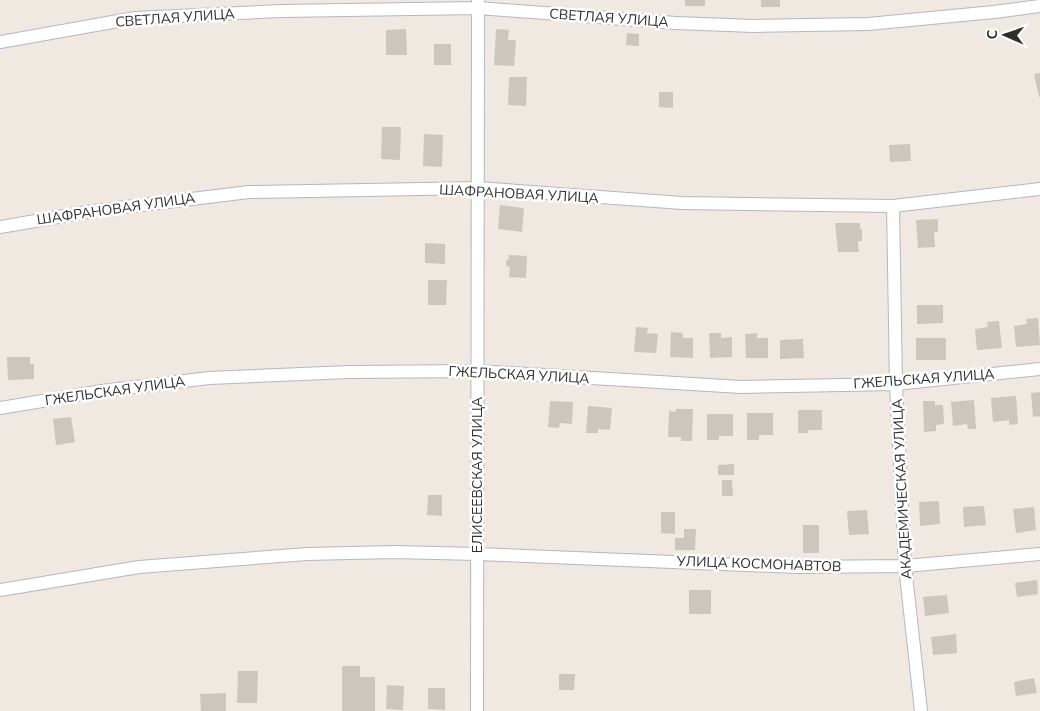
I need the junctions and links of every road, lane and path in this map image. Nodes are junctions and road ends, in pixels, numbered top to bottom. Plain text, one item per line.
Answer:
1 (478, 4) edge
2 (1040, 6) edge
3 (0, 42) edge
4 (478, 188) junction
5 (1040, 189) edge
6 (893, 206) junction
7 (0, 227) edge
8 (1040, 369) edge
9 (477, 371) junction
10 (896, 384) junction
11 (0, 408) edge
12 (477, 554) junction
13 (1040, 554) edge
14 (905, 566) junction
15 (0, 590) edge
16 (477, 711) edge
17 (921, 711) edge

1 - 2 street, СВЕТЛАЯ УЛИЦА
1 - 3 street, СВЕТЛАЯ УЛИЦА
1 - 4 street, ЕЛИСЕЕВСКАЯ УЛИЦА
4 - 6 street, ШАФРАНОВАЯ УЛИЦА
4 - 7 street, ШАФРАНОВАЯ УЛИЦА
4 - 9 street, ЕЛИСЕЕВСКАЯ УЛИЦА
5 - 6 street, ШАФРАНОВАЯ УЛИЦА
6 - 10 street, АКАДЕМИЧЕСКАЯ УЛИЦА
8 - 10 street, ГЖЕЛЬСКАЯ УЛИЦА
9 - 10 street, ГЖЕЛЬСКАЯ УЛИЦА
9 - 11 street, ГЖЕЛЬСКАЯ УЛИЦА
9 - 12 street, ЕЛИСЕЕВСКАЯ УЛИЦА
10 - 14 street, АКАДЕМИЧЕСКАЯ УЛИЦА
12 - 14 street, УЛИЦА КОСМОНАВТОВ
12 - 15 street, УЛИЦА КОСМОНАВТОВ
12 - 16 street, ЕЛИСЕЕВСКАЯ УЛИЦА
13 - 14 street, УЛИЦА КОСМОНАВТОВ
14 - 17 street, АКАДЕМИЧЕСКАЯ УЛИЦА

